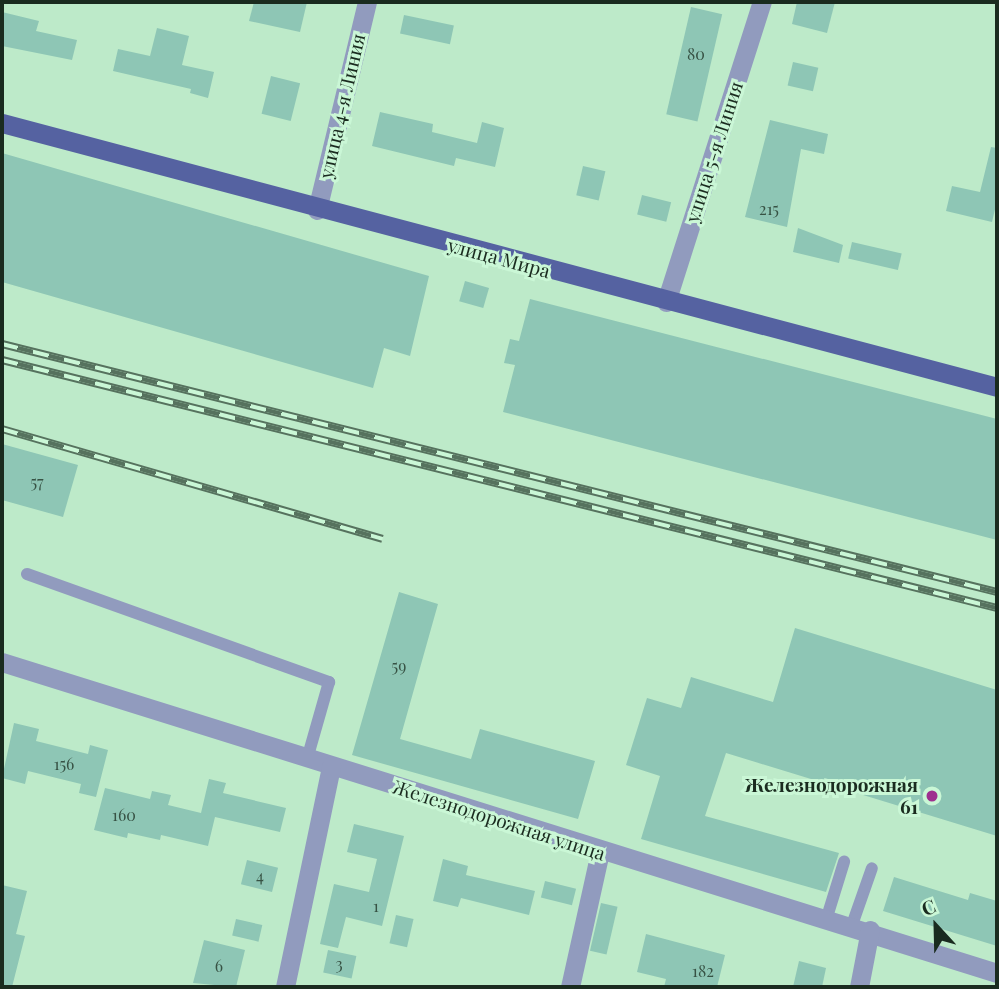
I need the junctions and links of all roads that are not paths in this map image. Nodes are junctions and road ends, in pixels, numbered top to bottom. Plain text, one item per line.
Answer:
1 (367, 2) edge
2 (762, 2) edge
3 (2, 123) edge
4 (317, 210) junction
5 (666, 302) junction
6 (997, 387) edge
7 (27, 574) dead end
8 (2, 662) edge
9 (307, 759) junction
10 (331, 766) junction
11 (600, 852) junction
12 (844, 862) dead end
13 (872, 868) dead end
14 (827, 917) junction
15 (861, 927) junction
16 (997, 973) edge
17 (285, 987) edge
18 (570, 987) edge
19 (859, 987) edge

1 - 4 street, улица 4-я Линия
2 - 5 street, улица 5-я Линия
3 - 4 main road, улица Мира
4 - 5 main road, улица Мира
5 - 6 main road, улица Мира
7 - 9 lane
8 - 9 street, Железнодорожная улица
9 - 10 street, Железнодорожная улица
10 - 11 street, Железнодорожная улица
10 - 17 street
11 - 14 street, Железнодорожная улица
11 - 18 street
12 - 14 lane
13 - 15 lane
14 - 15 street, Железнодорожная улица
15 - 16 street, Железнодорожная улица
15 - 19 street

